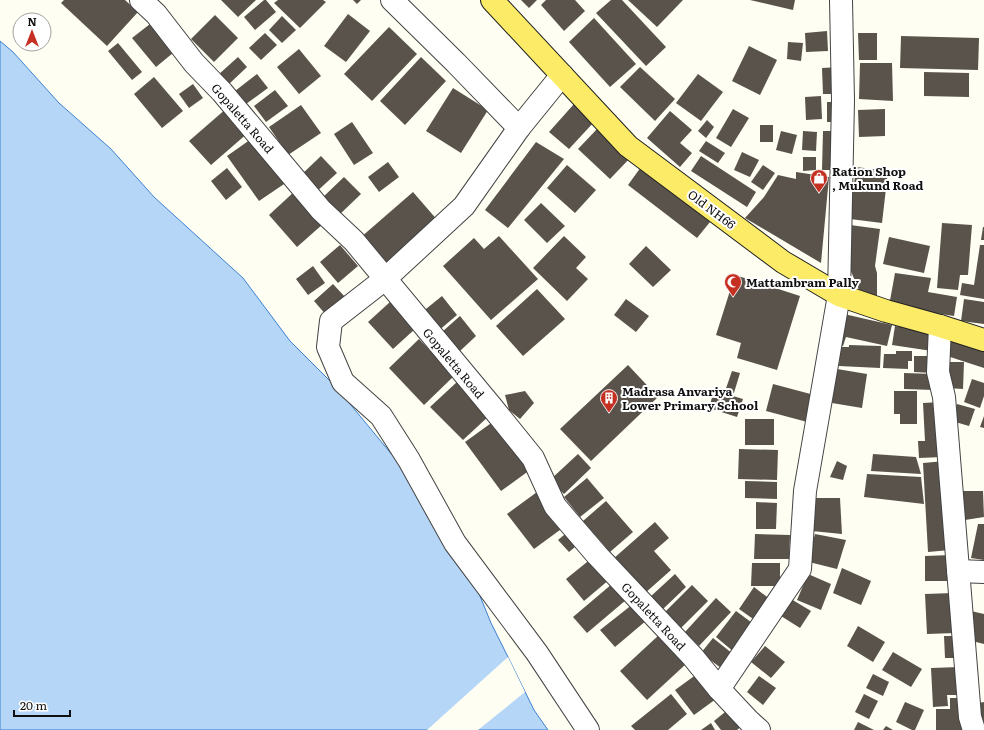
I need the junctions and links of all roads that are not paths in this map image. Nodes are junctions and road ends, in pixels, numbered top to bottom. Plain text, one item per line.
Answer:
1 (141, 0) edge
2 (392, 0) edge
3 (492, 0) edge
4 (841, 0) edge
5 (562, 75) junction
6 (519, 128) junction
7 (385, 279) junction
8 (838, 295) junction
9 (940, 326) junction
10 (984, 340) edge
11 (958, 571) junction
12 (984, 572) edge
13 (719, 689) junction
14 (588, 730) edge
15 (759, 730) edge
16 (974, 730) edge

1 - 7 street, Gopaletta Road
2 - 6 street
3 - 5 main road, Old NH66
4 - 8 street
5 - 6 street
5 - 8 main road, Old NH66
6 - 7 street
7 - 13 street, Gopaletta Road
7 - 14 street
8 - 9 main road, Old NH66
8 - 13 street
9 - 10 main road, Old NH66
9 - 11 street
11 - 12 street
11 - 16 street
13 - 15 street, Gopaletta Road

